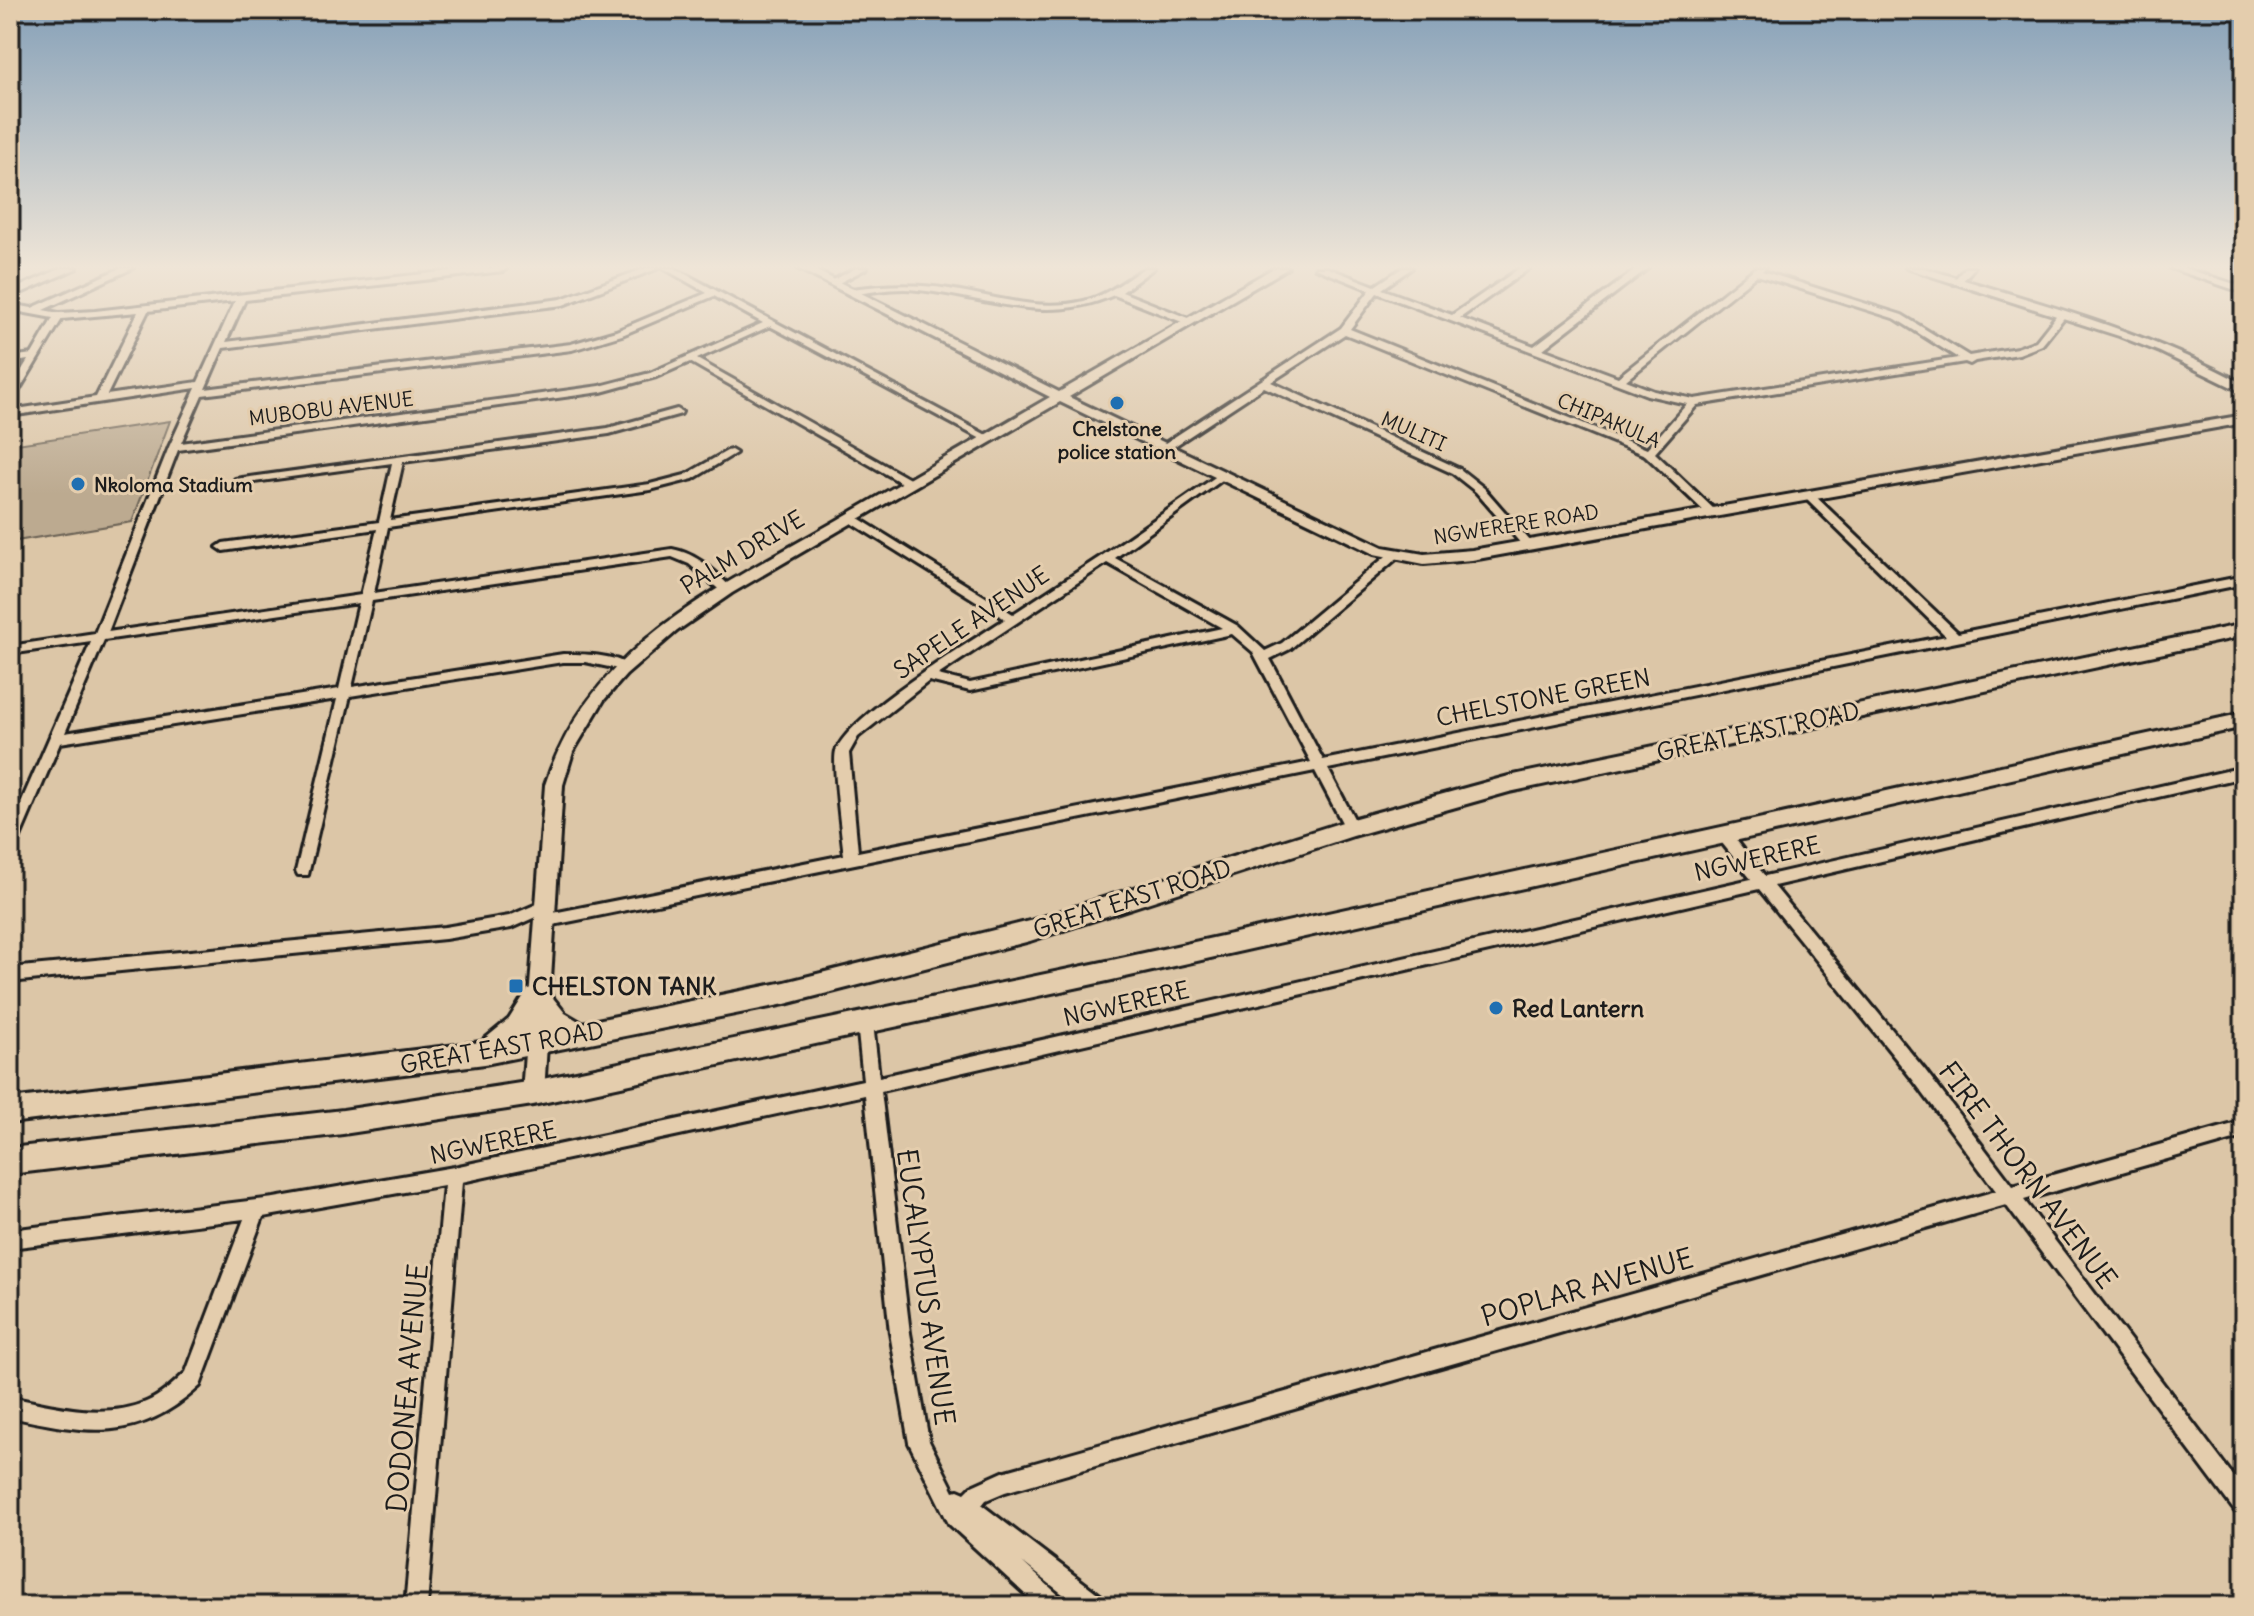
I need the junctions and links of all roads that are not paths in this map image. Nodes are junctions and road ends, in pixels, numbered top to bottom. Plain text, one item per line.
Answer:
1 (42, 343) edge
2 (127, 343) edge
3 (234, 343) edge
4 (584, 343) edge
5 (725, 343) edge
6 (804, 343) edge
7 (954, 343) edge
8 (1153, 343) edge
9 (1324, 343) edge
10 (1377, 343) edge
11 (1518, 343) edge
12 (1544, 343) edge
13 (1666, 343) edge
14 (1942, 343) edge
15 (2038, 343) edge
16 (2147, 343) edge
17 (221, 345) joint
18 (1535, 350) junction
19 (34, 356) junction
20 (691, 359) junction
21 (10, 360) edge
22 (1970, 361) junction
23 (1619, 381) junction
24 (1264, 383) junction
25 (200, 388) junction
26 (2244, 389) edge
27 (10, 397) edge
28 (1062, 397) junction
29 (100, 399) junction
30 (1694, 402) junction
31 (677, 412) dead end
32 (10, 413) edge
33 (2244, 419) edge
34 (987, 438) junction
35 (174, 447) junction
36 (1163, 449) junction
37 (731, 453) dead end
38 (1649, 453) junction
39 (398, 462) junction
40 (1221, 476) junction
41 (239, 481) dead end
42 (911, 484) junction
43 (1807, 494) junction
44 (1711, 512) junction
45 (851, 518) junction
46 (383, 525) junction
47 (1527, 544) junction
48 (223, 547) dead end
49 (1395, 555) junction
50 (1107, 558) junction
51 (2244, 580) edge
52 (727, 590) junction
53 (367, 598) junction
54 (1013, 619) junction
55 (1234, 629) junction
56 (2244, 630) edge
57 (100, 636) junction
58 (1955, 637) junction
59 (10, 650) edge
60 (1264, 657) junction
61 (623, 666) junction
62 (927, 676) junction
63 (346, 694) junction
64 (2244, 720) edge
65 (56, 739) junction
66 (1319, 765) junction
67 (2244, 772) edge
68 (1352, 828) junction
69 (1723, 834) junction
70 (10, 844) edge
71 (851, 857) junction
72 (303, 871) dead end
73 (1762, 882) junction
74 (544, 914) junction
75 (10, 975) edge
76 (537, 997) junction
77 (865, 1023) junction
78 (584, 1035) junction
79 (536, 1045) junction
80 (485, 1053) junction
81 (872, 1086) junction
82 (533, 1093) junction
83 (10, 1111) edge
84 (2244, 1129) edge
85 (11, 1161) edge
86 (454, 1175) junction
87 (2008, 1196) junction
88 (257, 1209) junction
89 (10, 1239) edge
90 (10, 1407) edge
91 (2244, 1507) edge
92 (961, 1510) junction
93 (416, 1606) edge
94 (1054, 1606) edge
95 (1096, 1606) edge

1 - 19 street
2 - 29 street
3 - 17 street
4 - 25 street
5 - 20 street, MUBOBU AVENUE
6 - 34 street
7 - 28 street, NGWERERE ROAD
8 - 28 street, PALM DRIVE
9 - 24 street
10 - 38 street, CHIPAKULA
11 - 18 street
12 - 18 street
13 - 23 street
14 - 22 street
15 - 22 street
16 - 26 street
17 - 25 street
18 - 23 street
19 - 21 street
19 - 27 street
20 - 35 street, MUBOBU AVENUE
20 - 42 street
22 - 30 street
23 - 30 street
24 - 36 street
24 - 47 street, MULITI
25 - 29 street
25 - 35 street
28 - 34 street, PALM DRIVE
28 - 36 street, NGWERERE ROAD
29 - 32 street
30 - 38 street
31 - 39 street
33 - 43 street, NGWERERE ROAD
34 - 42 street, PALM DRIVE
35 - 57 street
36 - 40 street, NGWERERE ROAD
37 - 46 street
38 - 44 street, CHIPAKULA
39 - 41 street
39 - 46 street
40 - 49 street, NGWERERE ROAD
40 - 50 street, SAPELE AVENUE
42 - 45 street, PALM DRIVE
43 - 44 street, NGWERERE ROAD
43 - 58 street
44 - 47 street, NGWERERE ROAD
45 - 52 street, PALM DRIVE
45 - 54 street
46 - 48 street
46 - 53 street
47 - 49 street, NGWERERE ROAD
49 - 60 street
50 - 54 street, SAPELE AVENUE
50 - 55 street
51 - 58 street, CHELSTONE GREEN
52 - 53 street
52 - 61 street, PALM DRIVE
53 - 57 street
53 - 63 street
54 - 62 street, SAPELE AVENUE
55 - 60 street
55 - 62 street
56 - 68 main road, GREAT EAST ROAD
57 - 59 street
57 - 65 street
58 - 66 street, CHELSTONE GREEN
60 - 66 street
61 - 63 street
61 - 74 street, PALM DRIVE
62 - 71 street, SAPELE AVENUE
63 - 65 street
63 - 72 street
64 - 69 main road, GREAT EAST ROAD
65 - 70 street
66 - 68 street
66 - 71 street, CHELSTONE GREEN
67 - 73 street, NGWERERE
68 - 78 main road, GREAT EAST ROAD
69 - 73 street, FIRE THORN AVENUE
69 - 77 main road, GREAT EAST ROAD
71 - 74 street, CHELSTONE GREEN
73 - 81 street, NGWERERE
73 - 87 street, FIRE THORN AVENUE
74 - 75 street, CHELSTONE GREEN
74 - 76 street, PALM DRIVE
76 - 78 main road
76 - 79 street, PALM DRIVE
76 - 80 main road
77 - 81 street, EUCALYPTUS AVENUE
77 - 82 main road, GREAT EAST ROAD
78 - 79 main road, GREAT EAST ROAD
79 - 80 main road, GREAT EAST ROAD
79 - 82 street, PALM DRIVE
80 - 83 main road, GREAT EAST ROAD
81 - 86 street, NGWERERE
81 - 92 street, EUCALYPTUS AVENUE
82 - 85 main road, GREAT EAST ROAD
84 - 87 street, POPLAR AVENUE
86 - 88 street, NGWERERE
86 - 93 street, DODONEA AVENUE
87 - 91 street, FIRE THORN AVENUE
87 - 92 street, POPLAR AVENUE
88 - 89 street, NGWERERE
88 - 90 street
92 - 94 street, EUCALYPTUS AVENUE
92 - 95 street, EUCALYPTUS AVENUE

